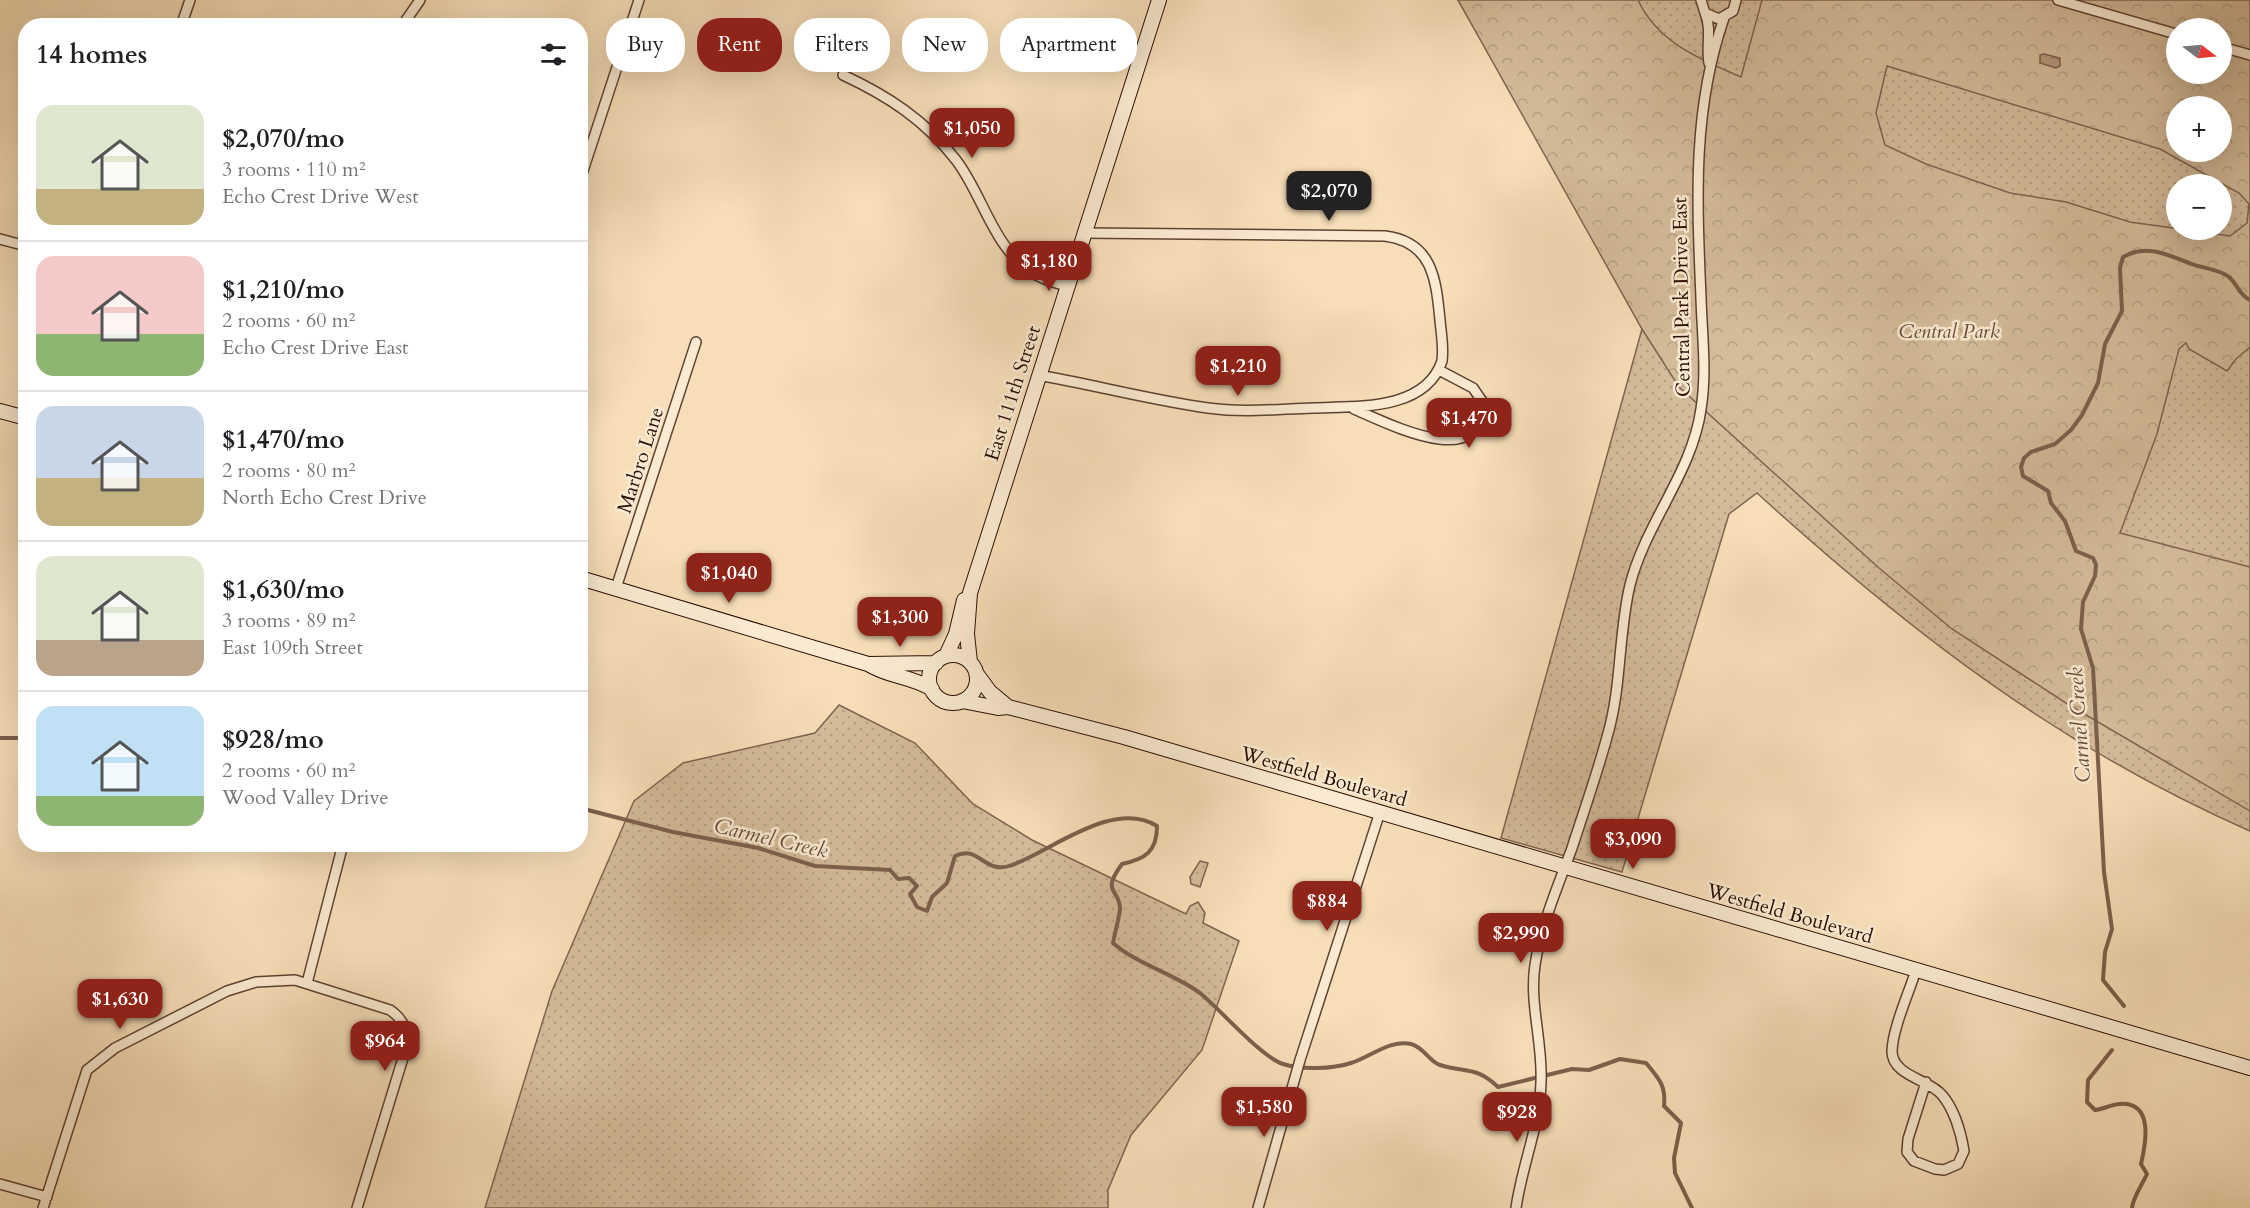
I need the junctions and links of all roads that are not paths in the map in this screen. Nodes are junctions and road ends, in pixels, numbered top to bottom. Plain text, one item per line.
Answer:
1 (190, 0) edge
2 (420, 0) edge
3 (639, 0) edge
4 (1159, 0) edge
5 (1701, 0) edge
6 (1736, 0) edge
7 (2058, 0) edge
8 (1705, 13) junction
9 (184, 18) edge
10 (408, 18) edge
11 (1724, 18) junction
12 (2166, 31) edge
13 (2232, 50) edge
14 (2250, 55) edge
15 (1709, 63) junction
16 (843, 75) dead end
17 (588, 156) edge
18 (1084, 233) junction
19 (0, 239) edge
20 (18, 244) edge
21 (1067, 286) junction
22 (696, 342) dead end
23 (1438, 370) junction
24 (1038, 375) junction
25 (1352, 408) junction
26 (0, 411) edge
27 (18, 416) edge
28 (588, 580) edge
29 (616, 588) junction
30 (970, 593) junction
31 (941, 660) junction
32 (868, 664) junction
33 (973, 668) junction
34 (932, 689) junction
35 (962, 701) junction
36 (1008, 707) junction
37 (1380, 812) junction
38 (341, 852) edge
39 (1564, 867) junction
40 (1916, 970) junction
41 (307, 982) junction
42 (2250, 1068) edge
43 (1926, 1082) junction
44 (0, 1184) edge
45 (47, 1197) junction
46 (44, 1208) edge
47 (357, 1208) edge
48 (1258, 1208) edge
49 (1516, 1208) edge

1 - 9 street
2 - 10 street
3 - 17 street
4 - 18 main road, East 111th Street
5 - 8 street, Central Park Drive East
6 - 11 street, Central Park Drive East
7 - 12 street
8 - 11 street
8 - 15 street, Central Park Drive East
11 - 15 street, Central Park Drive East
13 - 14 street
15 - 39 street, Central Park Drive East
16 - 21 street
18 - 21 main road, East 111th Street
18 - 23 street
19 - 20 street
21 - 24 main road, East 111th Street
22 - 29 street, Marbro Lane
23 - 25 street
23 - 25 street
24 - 25 street
24 - 30 main road, East 111th Street
26 - 27 main road
28 - 29 main road
29 - 32 main road
30 - 31 main road, East 111th Street
30 - 33 main road, East 111th Street
31 - 32 main road
31 - 33 main road
31 - 34 main road
32 - 34 main road
33 - 35 main road
33 - 36 main road, Westfield Boulevard
34 - 35 main road
35 - 36 main road, Westfield Boulevard
36 - 37 main road, Westfield Boulevard
37 - 39 main road, Westfield Boulevard
37 - 48 street
38 - 41 street
39 - 40 main road, Westfield Boulevard
39 - 49 street, Central Park Drive East
40 - 42 main road, Westfield Boulevard
40 - 43 street
41 - 45 street
41 - 47 street
43 - 43 street
44 - 45 street
45 - 46 street

